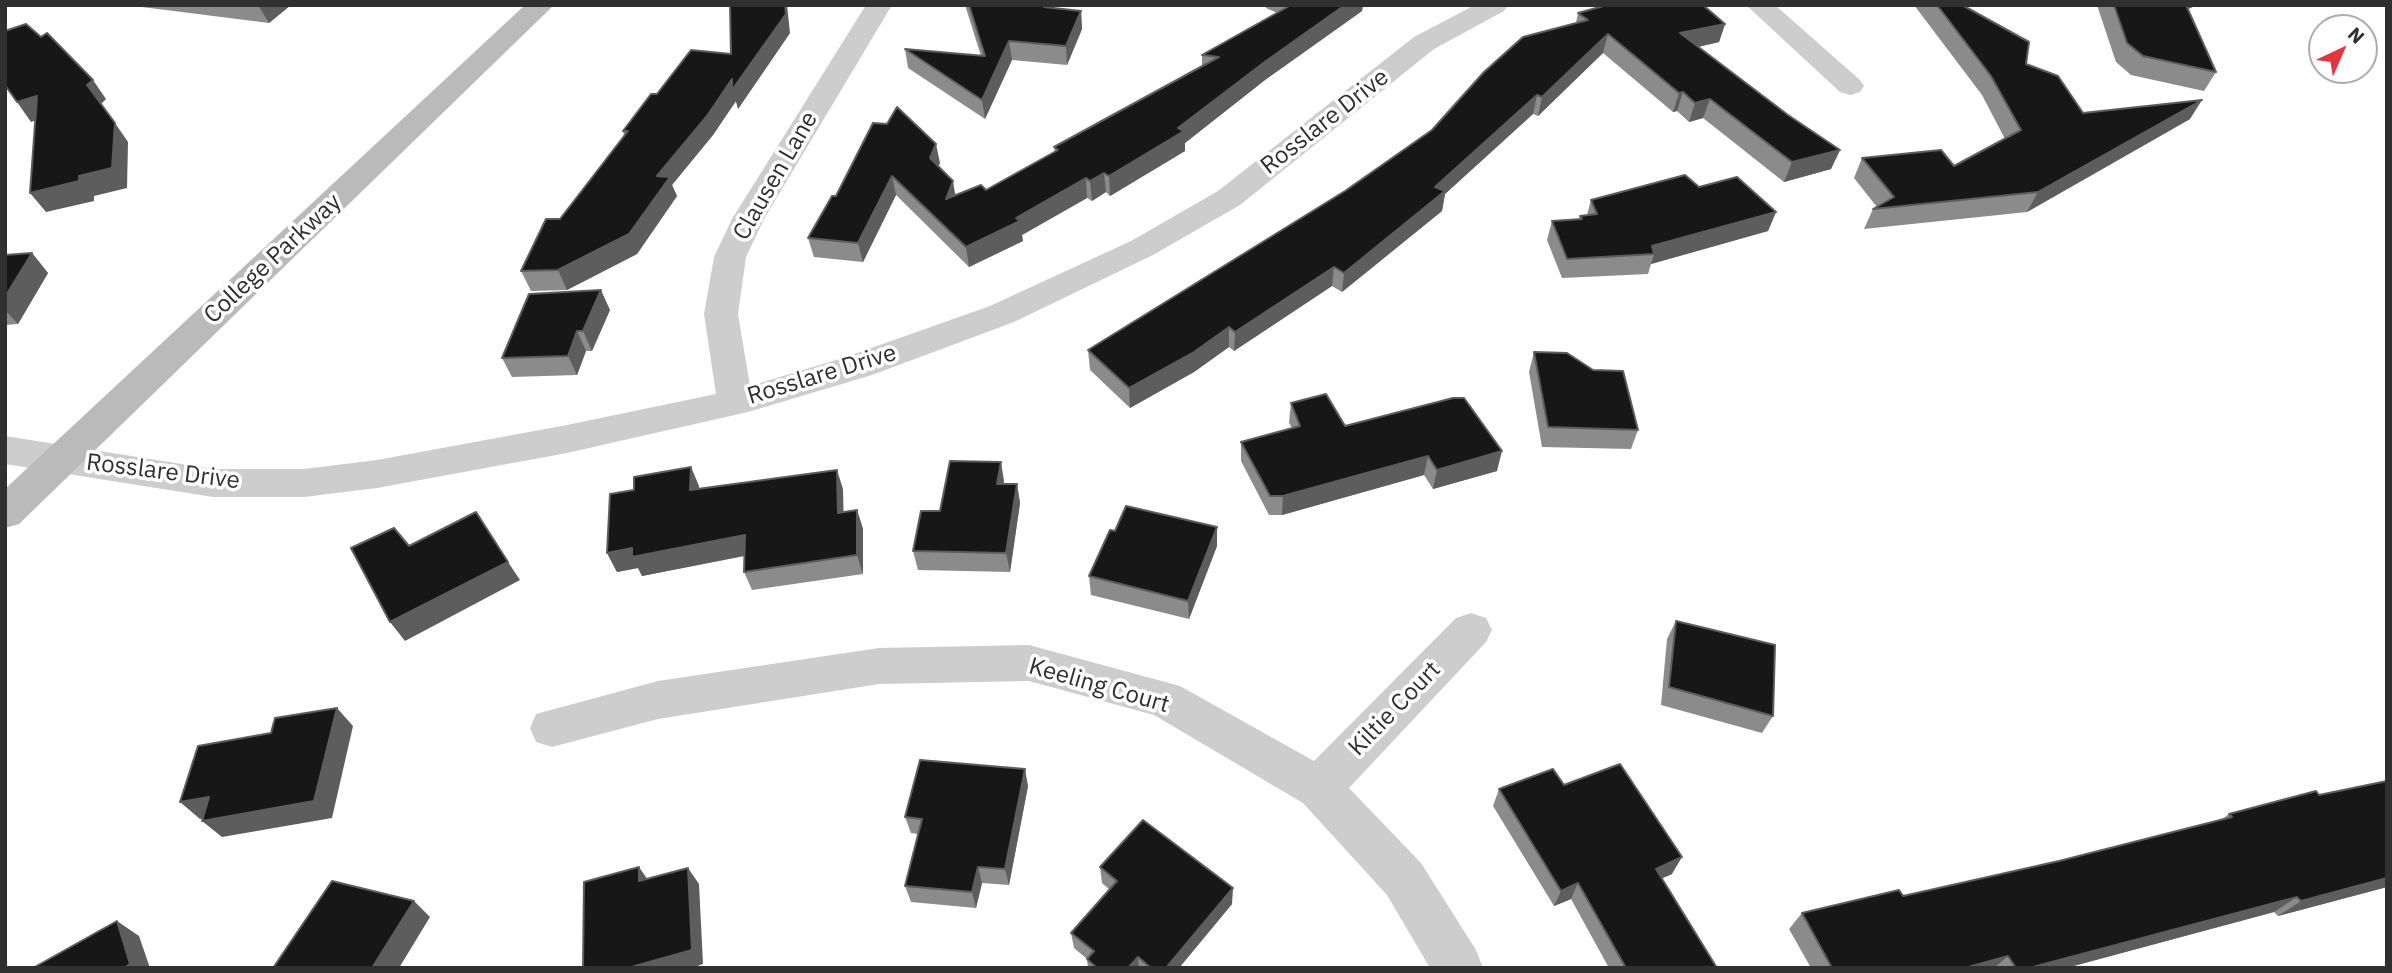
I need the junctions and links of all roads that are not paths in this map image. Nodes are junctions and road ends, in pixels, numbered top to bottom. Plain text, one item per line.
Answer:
1 (541, 5) edge
2 (879, 5) edge
3 (1495, 5) edge
4 (1759, 5) edge
5 (1850, 86) dead end
6 (735, 403) junction
7 (5, 450) edge
8 (62, 459) junction
9 (5, 513) edge
10 (1471, 630) dead end
11 (552, 728) dead end
12 (1319, 788) junction
13 (1458, 968) edge

1 - 8 main road, College Parkway
2 - 6 street, Clausen Lane
3 - 6 street, Rosslare Drive
4 - 5 street
6 - 8 street, Rosslare Drive
7 - 8 street, Rosslare Drive
8 - 9 main road, College Parkway
10 - 12 street, Kiltie Court
11 - 12 street, Keeling Court
12 - 13 street, Keeling Court

